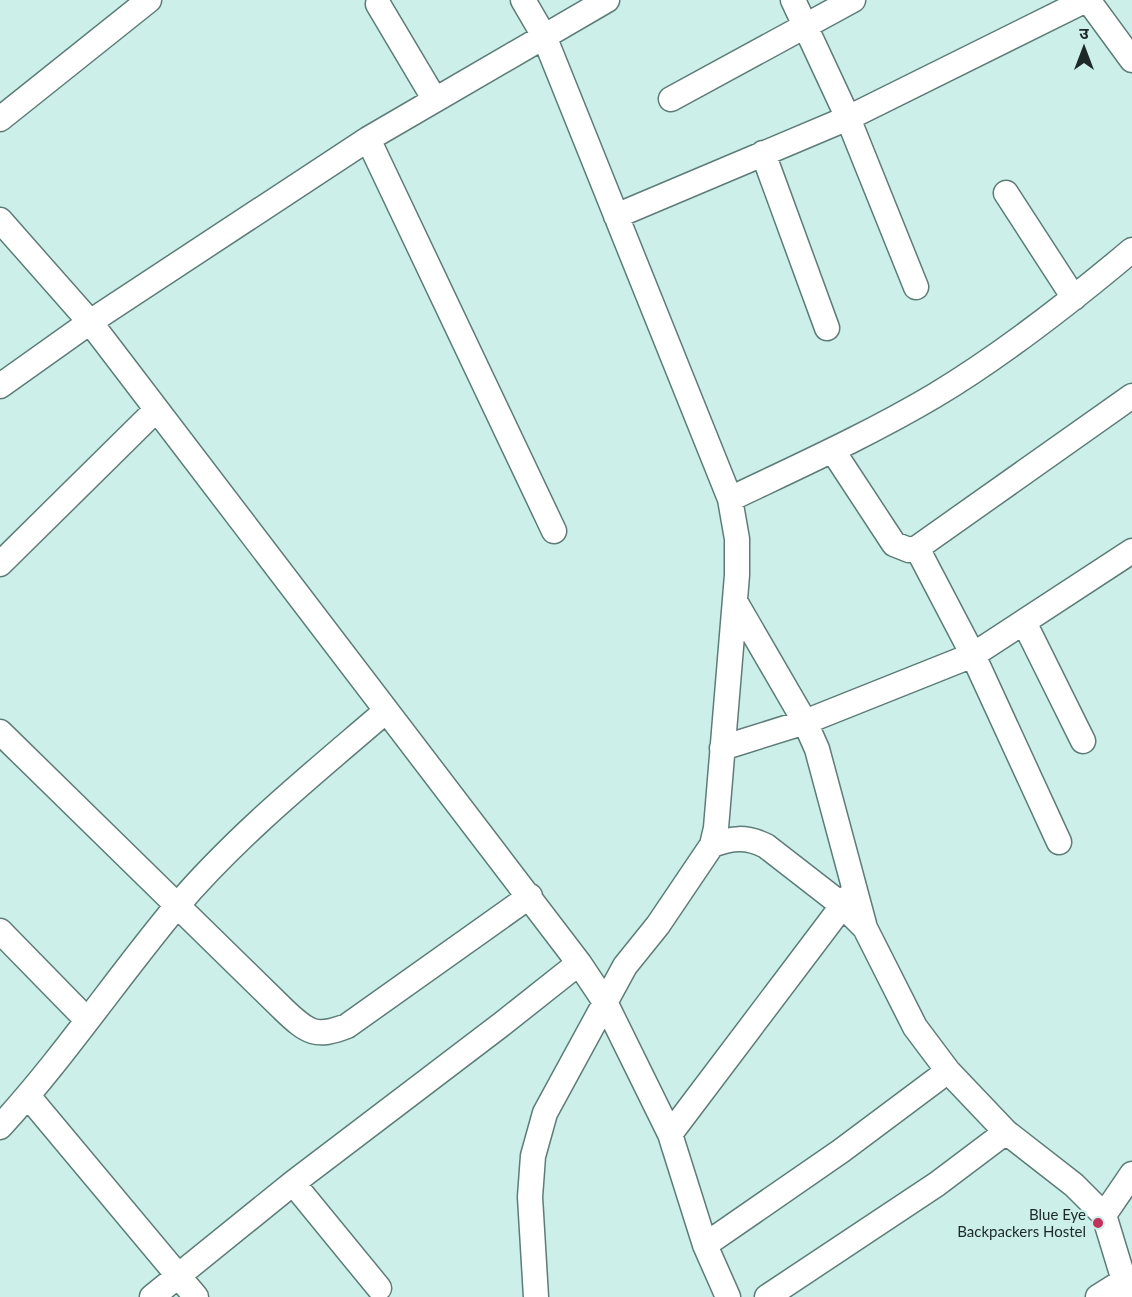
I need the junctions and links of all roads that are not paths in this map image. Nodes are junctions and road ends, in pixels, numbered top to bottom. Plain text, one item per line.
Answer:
1 (149, 0) edge
2 (523, 0) edge
3 (607, 0) edge
4 (793, 0) edge
5 (853, 0) edge
6 (1087, 0) edge
7 (378, 4) dead end
8 (805, 24) junction
9 (544, 36) junction
10 (1132, 60) edge
11 (671, 99) dead end
12 (435, 100) junction
13 (849, 118) junction
14 (0, 119) edge
15 (368, 139) junction
16 (763, 153) junction
17 (1006, 193) dead end
18 (616, 216) junction
19 (0, 220) edge
20 (1132, 250) edge
21 (916, 287) dead end
22 (1074, 298) junction
23 (90, 321) junction
24 (827, 328) dead end
25 (0, 386) edge
26 (1132, 396) edge
27 (156, 410) junction
28 (833, 451) junction
29 (730, 499) junction
30 (555, 531) dead end
31 (917, 548) junction
32 (1132, 551) edge
33 (0, 564) edge
34 (736, 603) junction
35 (1024, 622) junction
36 (973, 654) junction
37 (386, 711) junction
38 (805, 722) junction
39 (0, 732) edge
40 (1083, 741) dead end
41 (722, 748) junction
42 (1059, 842) dead end
43 (712, 845) junction
44 (530, 896) junction
45 (847, 898) junction
46 (177, 906) junction
47 (0, 931) edge
48 (579, 963) junction
49 (605, 1002) junction
50 (87, 1020) junction
51 (948, 1071) junction
52 (28, 1096) junction
53 (0, 1127) edge
54 (1006, 1132) junction
55 (670, 1134) junction
56 (1132, 1174) edge
57 (293, 1183) junction
58 (1104, 1215) junction
59 (705, 1245) junction
60 (177, 1277) junction
61 (379, 1288) dead end
62 (1127, 1288) edge
63 (152, 1297) edge
64 (196, 1297) edge
65 (536, 1297) edge
66 (728, 1297) edge
67 (767, 1297) edge
68 (1098, 1297) edge

1 - 14 street
2 - 9 street
3 - 9 street
4 - 8 street
5 - 8 street
6 - 10 street
6 - 13 street
7 - 12 street
8 - 11 street
8 - 13 street
9 - 12 street
9 - 18 street
12 - 15 street
13 - 16 street
13 - 21 street
15 - 23 street
15 - 30 street
16 - 18 street
16 - 24 street
17 - 22 street
18 - 29 street
19 - 23 street
20 - 22 street
22 - 28 street
23 - 25 street
23 - 27 street
26 - 31 street
27 - 33 street
27 - 37 street
28 - 29 street
28 - 31 street
29 - 34 street
31 - 36 street
32 - 35 street
34 - 38 street
34 - 41 street
35 - 36 street
35 - 40 street
36 - 38 street
36 - 42 street
37 - 44 street
37 - 46 street
38 - 41 street
38 - 45 street
39 - 46 street
41 - 43 street
43 - 45 street
43 - 49 street
44 - 46 street
44 - 48 street
45 - 51 street
45 - 55 street
46 - 50 street
47 - 50 street
48 - 49 street
48 - 57 street
49 - 55 street
49 - 65 street
50 - 52 street
51 - 54 street
51 - 59 street
52 - 53 street
52 - 60 street
54 - 58 street
54 - 67 street
55 - 59 street
56 - 58 street
57 - 60 street
57 - 61 street
58 - 62 street
59 - 66 street
60 - 63 street
60 - 64 street
62 - 68 street

